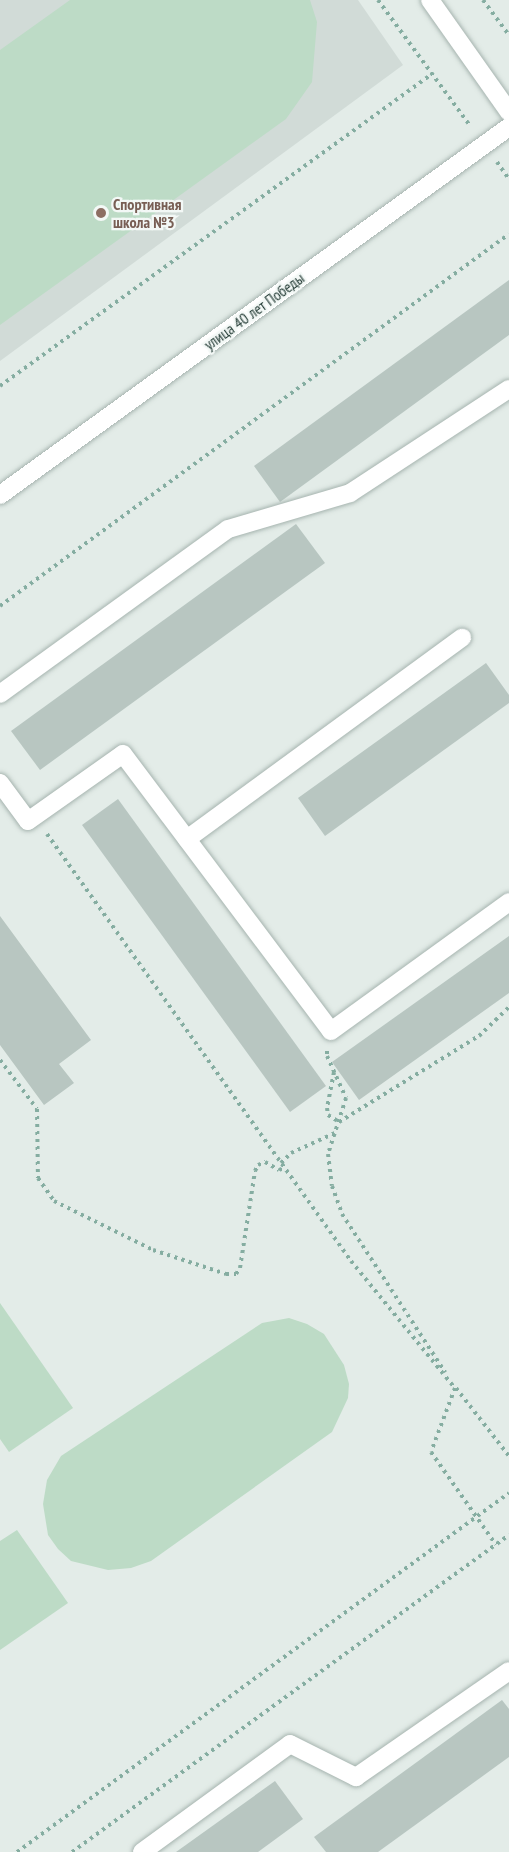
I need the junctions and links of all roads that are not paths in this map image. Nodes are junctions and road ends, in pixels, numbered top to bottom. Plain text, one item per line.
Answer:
1 (430, 0) edge
2 (509, 112) edge
3 (509, 127) edge
4 (509, 389) edge
5 (0, 495) edge
6 (462, 638) dead end
7 (0, 694) edge
8 (0, 783) edge
9 (187, 839) junction
10 (509, 902) edge
11 (509, 1671) edge
12 (142, 1852) edge

1 - 2 street
3 - 5 street, улица 40 лет Победы
4 - 7 street
6 - 9 street
8 - 9 street
9 - 10 street
11 - 12 street

